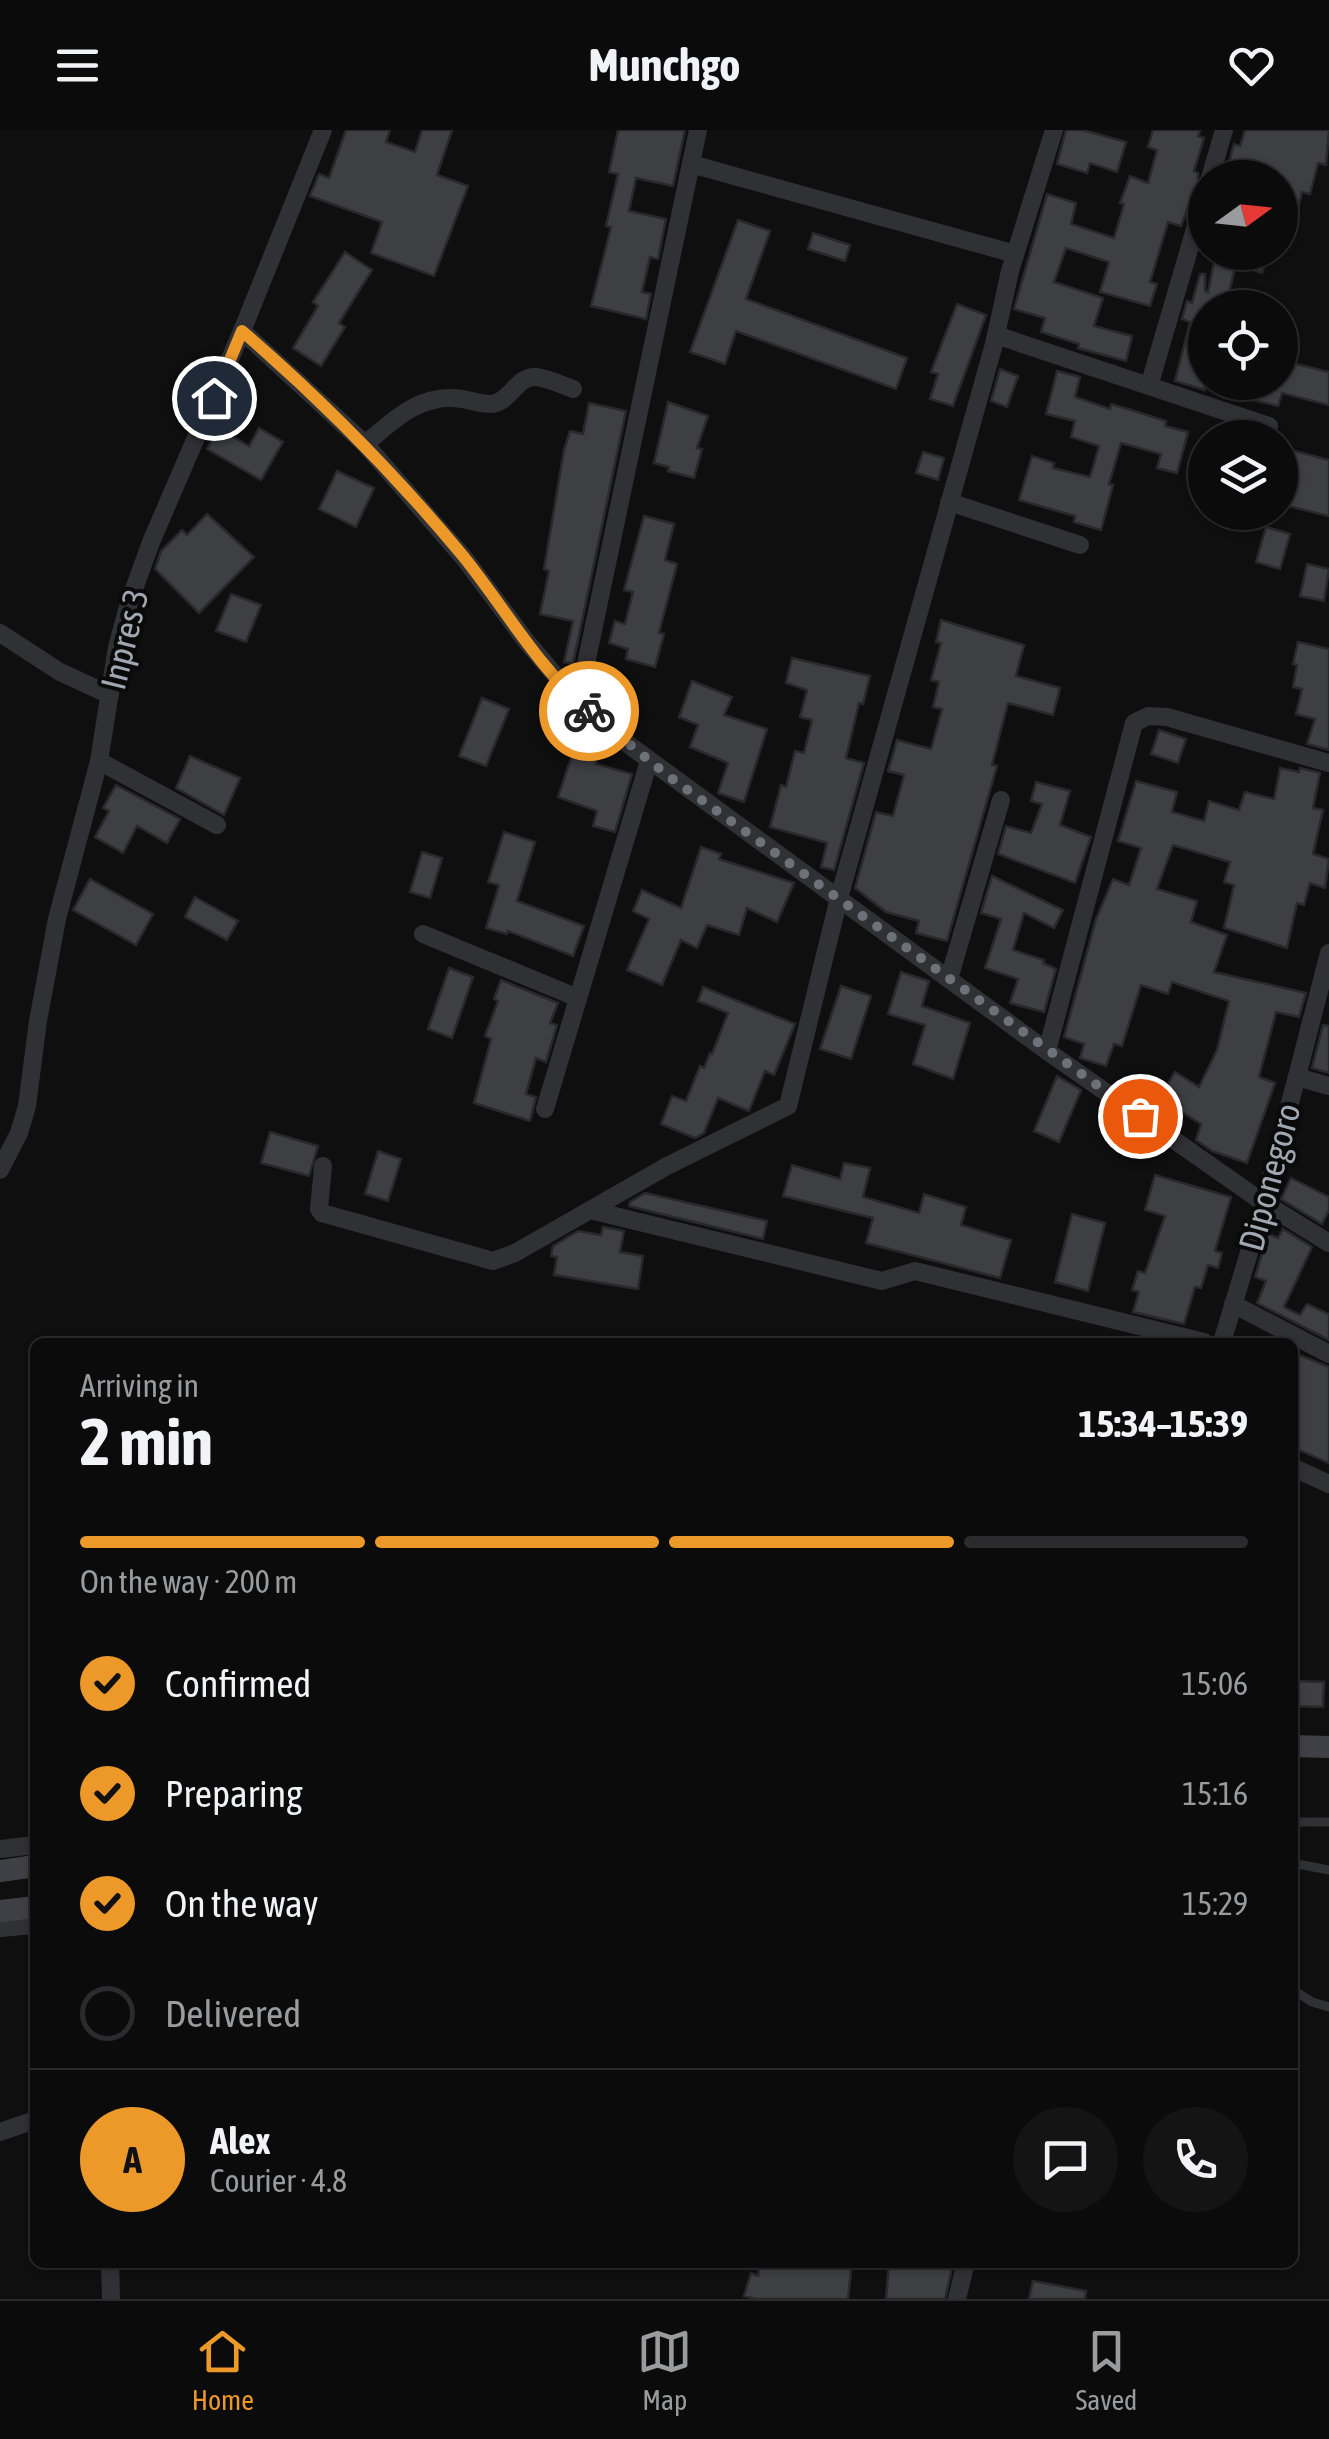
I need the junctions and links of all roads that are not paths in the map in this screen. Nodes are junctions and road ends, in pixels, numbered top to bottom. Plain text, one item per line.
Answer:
1 (324, 130) edge
2 (698, 130) edge
3 (1054, 130) edge
4 (1224, 130) edge
5 (1215, 160) edge
6 (691, 164) junction
7 (1188, 252) edge
8 (1016, 254) junction
9 (242, 331) junction
10 (996, 335) junction
11 (1149, 386) junction
12 (573, 389) dead end
13 (1250, 420) edge
14 (365, 444) junction
15 (949, 502) junction
16 (1080, 544) dead end
17 (0, 633) edge
18 (110, 696) junction
19 (578, 702) junction
20 (99, 761) junction
21 (649, 761) junction
22 (1329, 763) edge
23 (1001, 800) dead end
24 (218, 826) dead end
25 (840, 898) junction
26 (423, 934) dead end
27 (1329, 953) edge
28 (949, 979) junction
29 (578, 998) junction
30 (1047, 1051) junction
31 (1297, 1077) junction
32 (1329, 1086) edge
33 (546, 1108) dead end
34 (323, 1166) dead end
35 (0, 1170) edge
36 (1264, 1203) junction
37 (590, 1210) junction
38 (1329, 1243) edge
39 (1233, 1304) junction
40 (1188, 1338) edge
41 (1223, 1338) edge
42 (1329, 1354) edge
43 (1298, 1469) edge
44 (1329, 1484) edge
45 (1298, 1746) edge
46 (1329, 1748) edge
47 (1298, 1822) edge
48 (1329, 1822) edge
49 (30, 1846) edge
50 (0, 1849) edge
51 (1298, 1864) edge
52 (30, 1867) edge
53 (0, 1870) edge
54 (1329, 1870) edge
55 (30, 1907) edge
56 (0, 1910) edge
57 (30, 1925) edge
58 (0, 1928) edge
59 (1298, 1993) edge
60 (1329, 2008) edge
61 (30, 2122) edge
62 (0, 2132) edge
63 (110, 2268) edge
64 (965, 2268) edge
65 (111, 2299) edge
66 (957, 2299) edge

1 - 9 street, Inpres 3
2 - 6 street
3 - 8 street
4 - 5 street
6 - 8 street
6 - 19 street
7 - 11 street
8 - 10 street
9 - 14 street
9 - 18 street, Inpres 3
10 - 11 street
10 - 15 street
11 - 13 street
12 - 14 street
14 - 19 street
15 - 16 street
15 - 25 street
17 - 18 street
18 - 20 street, Inpres 3
19 - 21 street
20 - 24 street
20 - 35 street, Inpres 3
21 - 25 street
21 - 29 street
22 - 30 street
23 - 28 street
25 - 28 street
25 - 37 street
26 - 29 street
27 - 31 street, Diponegoro
28 - 30 street
29 - 33 street
30 - 36 street
31 - 32 street
31 - 36 street, Diponegoro
34 - 37 street
36 - 38 street
36 - 39 street, Diponegoro
37 - 40 street
39 - 41 street, Diponegoro
39 - 42 street
43 - 44 street
45 - 46 street
47 - 48 lane
49 - 50 street
51 - 54 lane
52 - 53 street
55 - 56 street
57 - 58 street
59 - 60 lane
61 - 62 street
63 - 65 street
64 - 66 street

